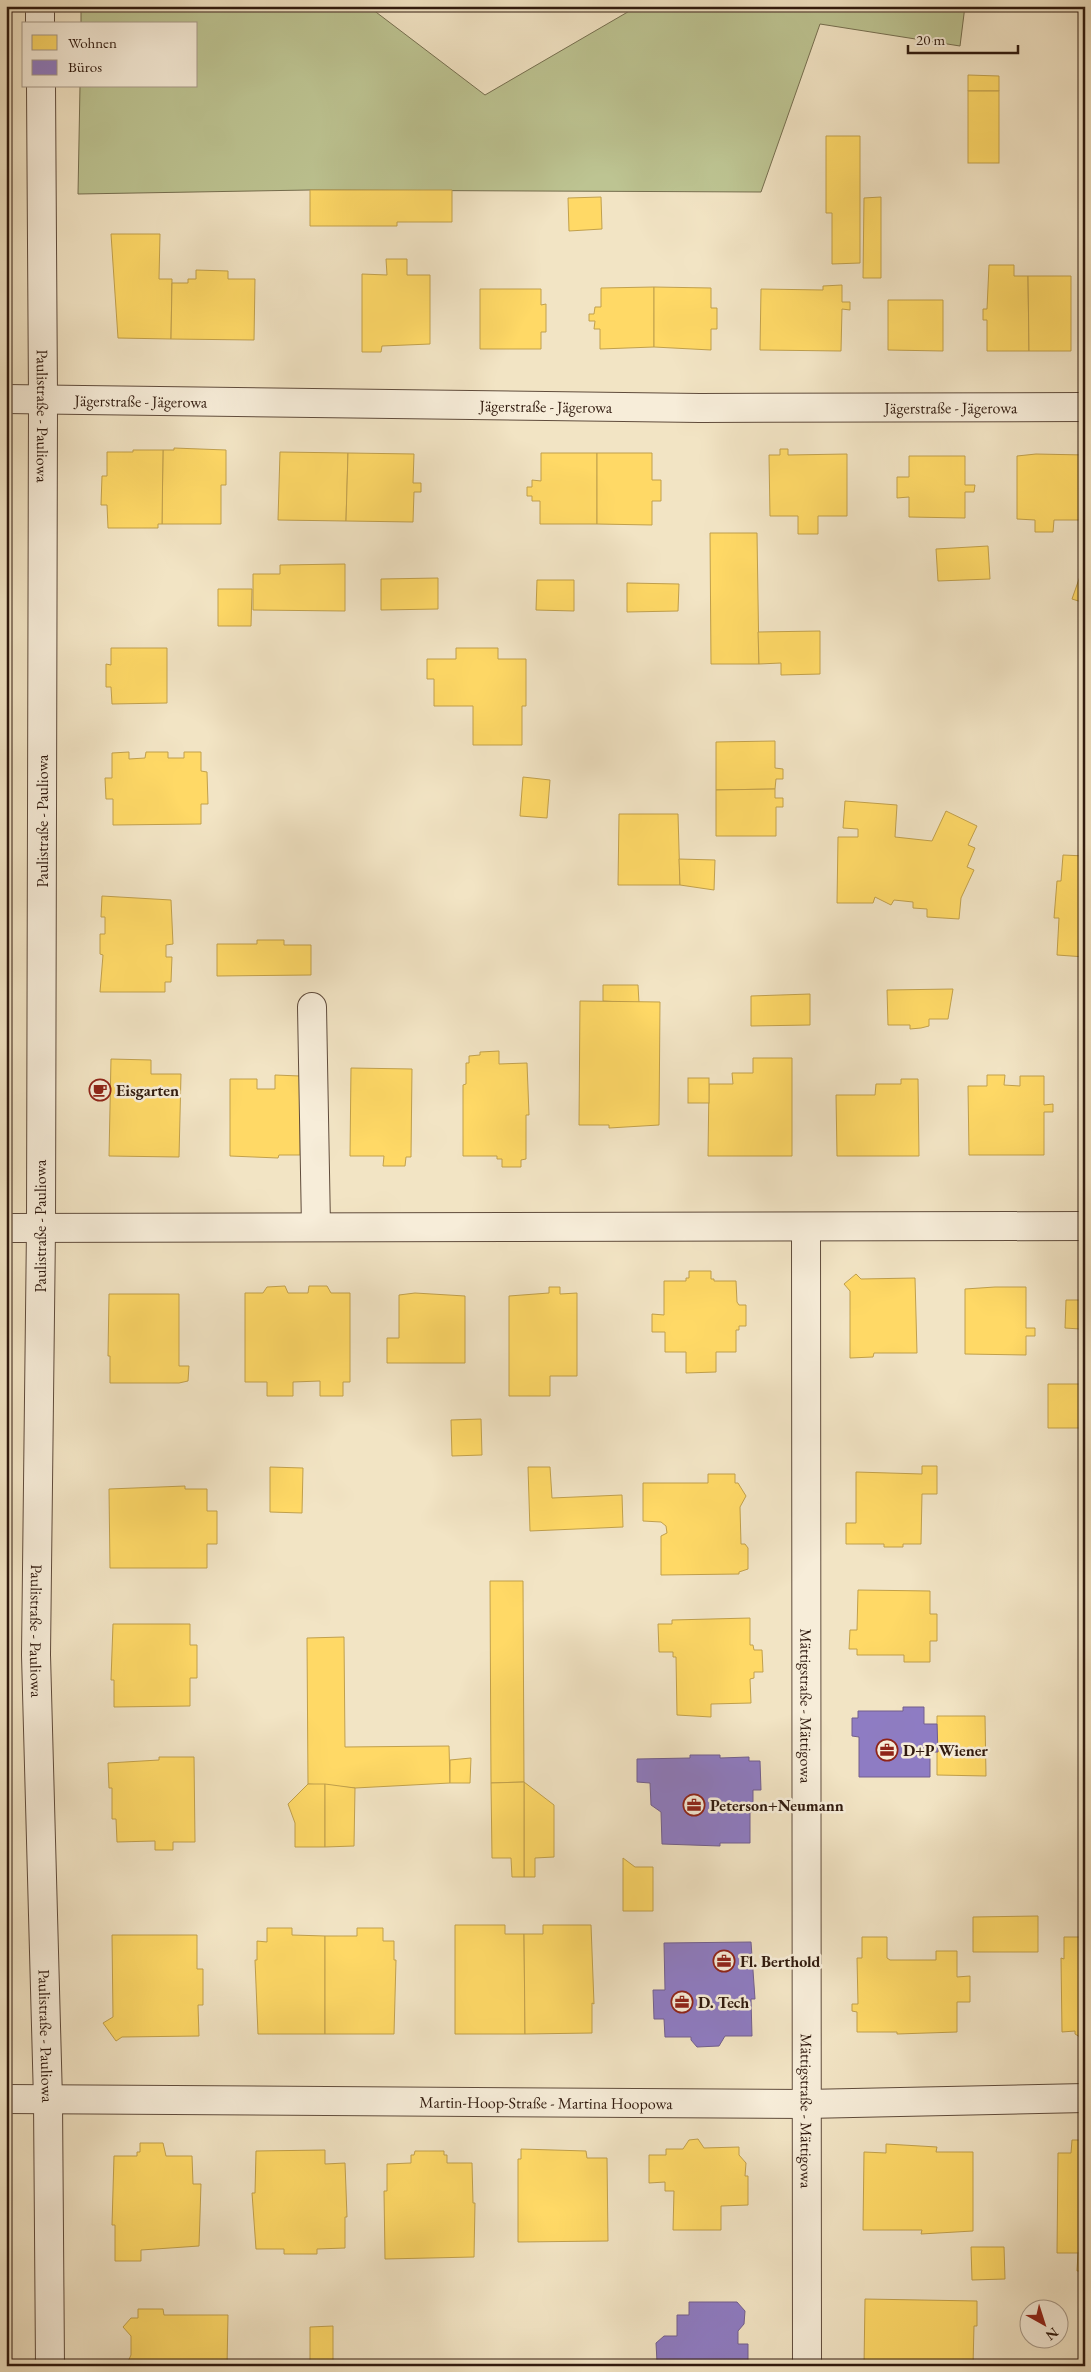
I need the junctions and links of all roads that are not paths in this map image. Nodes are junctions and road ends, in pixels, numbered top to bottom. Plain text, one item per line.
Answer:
1 (40, 6) edge
2 (40, 22) edge
3 (41, 88) edge
4 (6, 399) edge
5 (43, 399) junction
6 (1085, 407) edge
7 (312, 1007) dead end
8 (1085, 1226) edge
9 (316, 1227) junction
10 (806, 1227) junction
11 (6, 1228) edge
12 (41, 1228) junction
13 (1085, 2098) edge
14 (6, 2100) edge
15 (48, 2100) junction
16 (806, 2104) junction
17 (50, 2366) edge
18 (807, 2366) edge

1 - 2 street
3 - 5 street, Paulistraße - Pauliowa
4 - 5 street, Jägerstraße - Jägerowa
5 - 6 street, Jägerstraße - Jägerowa
5 - 12 street, Paulistraße - Pauliowa
7 - 9 street
8 - 10 street
9 - 10 street
9 - 12 street
10 - 16 street, Mättigstraße - Mättigowa
11 - 12 street
12 - 15 street, Paulistraße - Pauliowa
13 - 16 street, Martin-Hoop-Straße - Martina Hoopowa
14 - 15 street, Martin-Hoop-Straße - Martina Hoopowa
15 - 16 street, Martin-Hoop-Straße - Martina Hoopowa
15 - 17 street, Paulistraße - Pauliowa
16 - 18 street, Mättigstraße - Mättigowa

